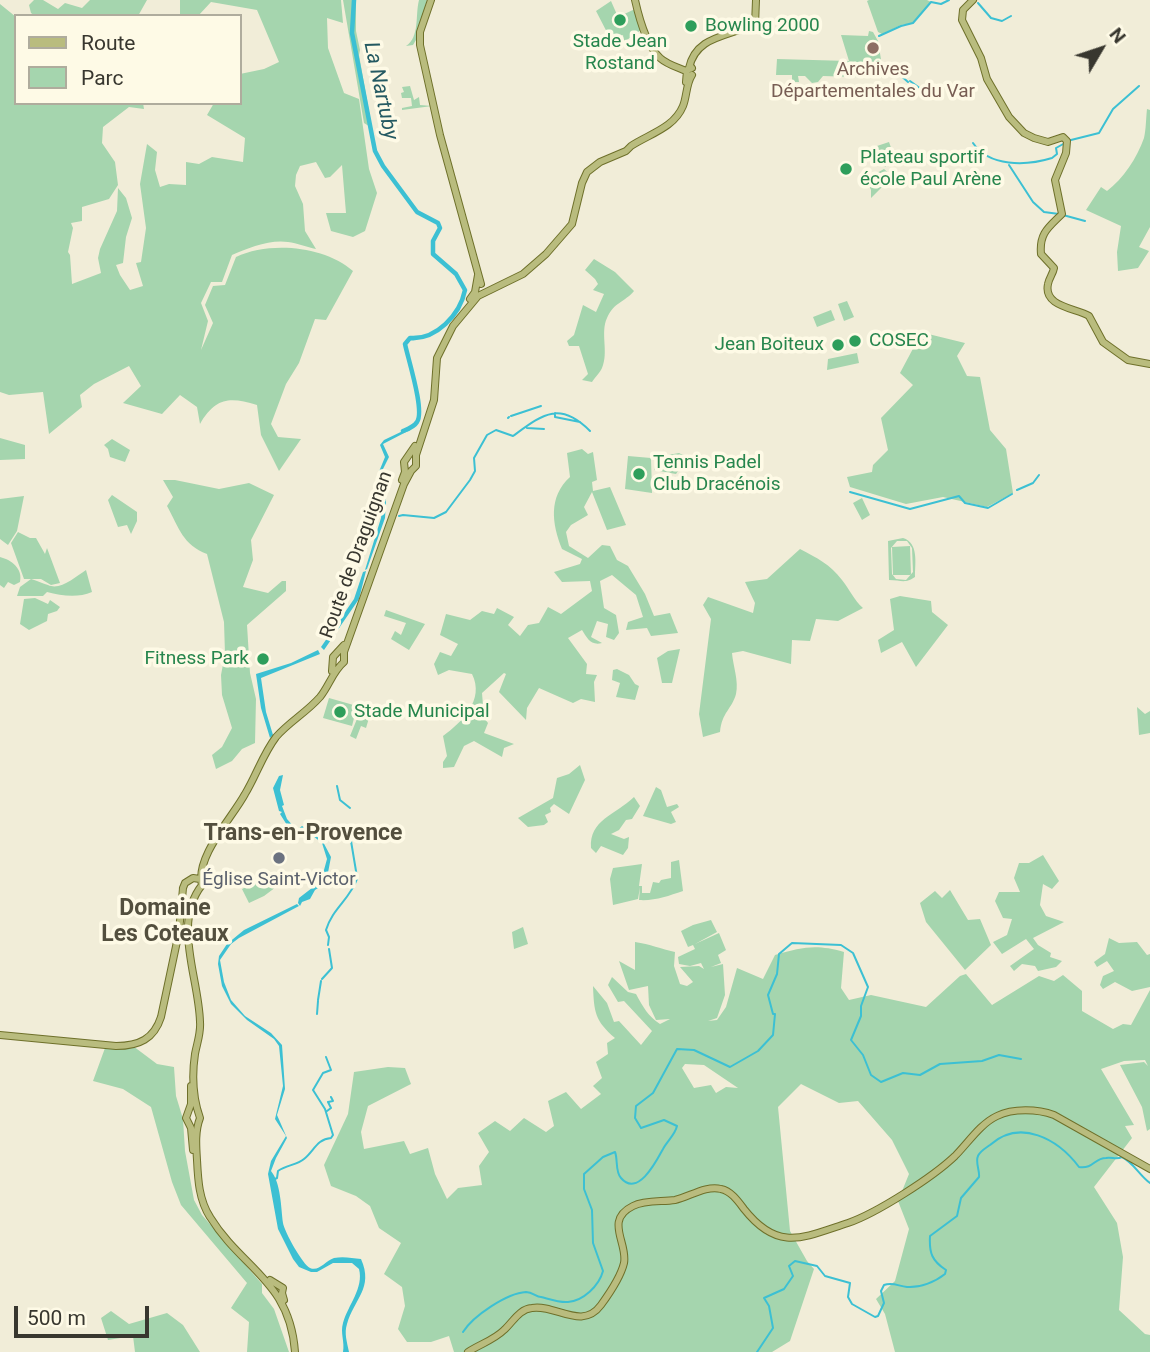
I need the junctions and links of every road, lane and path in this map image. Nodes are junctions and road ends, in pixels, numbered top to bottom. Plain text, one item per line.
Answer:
1 (636, 0) edge
2 (756, 0) edge
3 (973, 0) edge
4 (429, 2) edge
5 (689, 71) junction
6 (480, 289) junction
7 (1150, 364) edge
8 (412, 458) junction
9 (408, 468) junction
10 (193, 884) junction
11 (0, 1035) edge
12 (189, 1112) junction
13 (198, 1112) junction
14 (193, 1124) junction
15 (1150, 1169) edge
16 (293, 1352) edge
17 (468, 1352) edge

1 - 5 main road
2 - 5 main road
3 - 7 main road
4 - 6 main road
5 - 6 main road
6 - 8 main road, Route de Draguignan
8 - 9 main road
8 - 9 main road
9 - 10 main road, Route de Draguignan
10 - 11 main road
10 - 12 main road
10 - 13 main road
12 - 13 main road
12 - 14 main road
13 - 14 main road
14 - 16 main road
14 - 16 main road
15 - 17 main road

